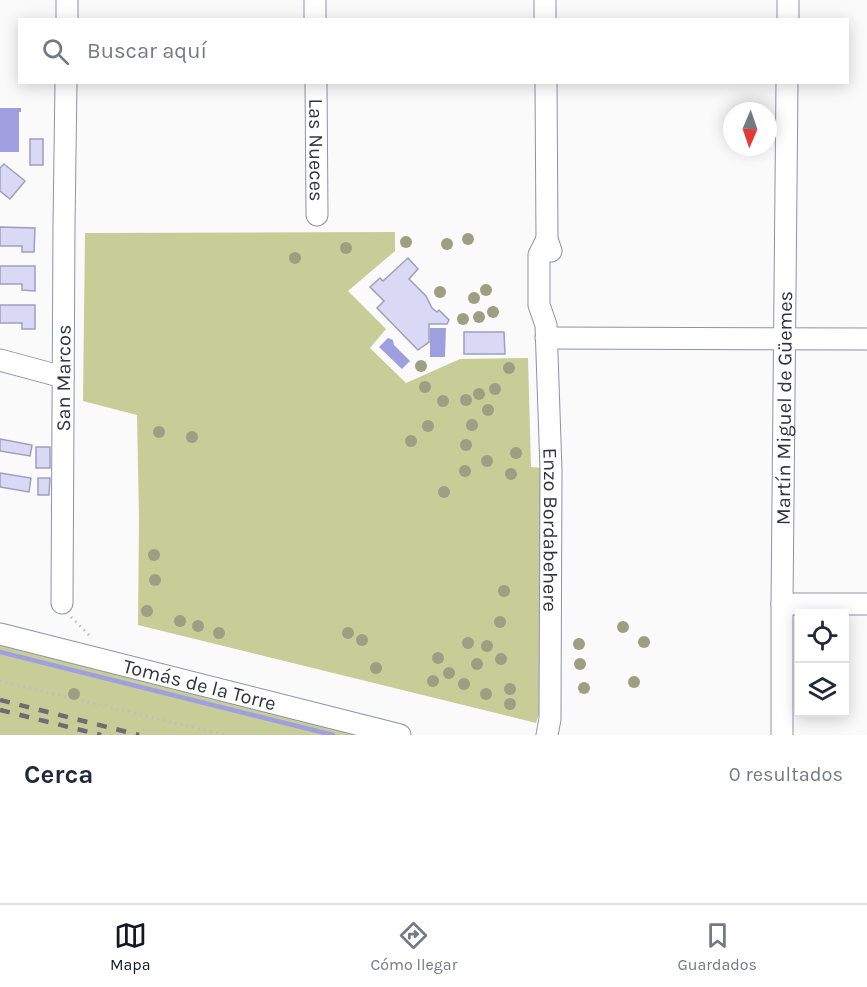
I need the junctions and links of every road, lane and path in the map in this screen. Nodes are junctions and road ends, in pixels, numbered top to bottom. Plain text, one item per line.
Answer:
1 (67, 0) edge
2 (315, 0) edge
3 (545, 0) edge
4 (788, 0) edge
5 (67, 18) edge
6 (315, 18) edge
7 (545, 18) edge
8 (788, 18) edge
9 (66, 84) edge
10 (316, 84) edge
11 (546, 84) edge
12 (787, 84) edge
13 (317, 216) dead end
14 (546, 332) junction
15 (785, 339) junction
16 (867, 339) edge
17 (0, 360) edge
18 (63, 376) junction
19 (62, 603) joint
20 (782, 604) junction
21 (867, 604) edge
22 (0, 634) edge
23 (100, 659) junction
24 (0, 681) edge
25 (225, 735) edge
26 (400, 735) edge
27 (548, 735) edge
28 (782, 735) edge

1 - 5 street
2 - 6 street
3 - 7 street
4 - 8 street
9 - 18 street, San Marcos
10 - 13 street, Las Nueces
11 - 14 street, Enzo Bordabehere
12 - 15 street, Martín Miguel de Güemes
14 - 15 street
14 - 27 street, Enzo Bordabehere
15 - 16 street
15 - 20 street, Martín Miguel de Güemes
17 - 18 street
18 - 19 street, San Marcos
19 - 23 path
20 - 21 street
20 - 28 street, Martín Miguel de Güemes
22 - 23 street, Tomás de la Torre
23 - 26 street, Tomás de la Torre
24 - 25 path

